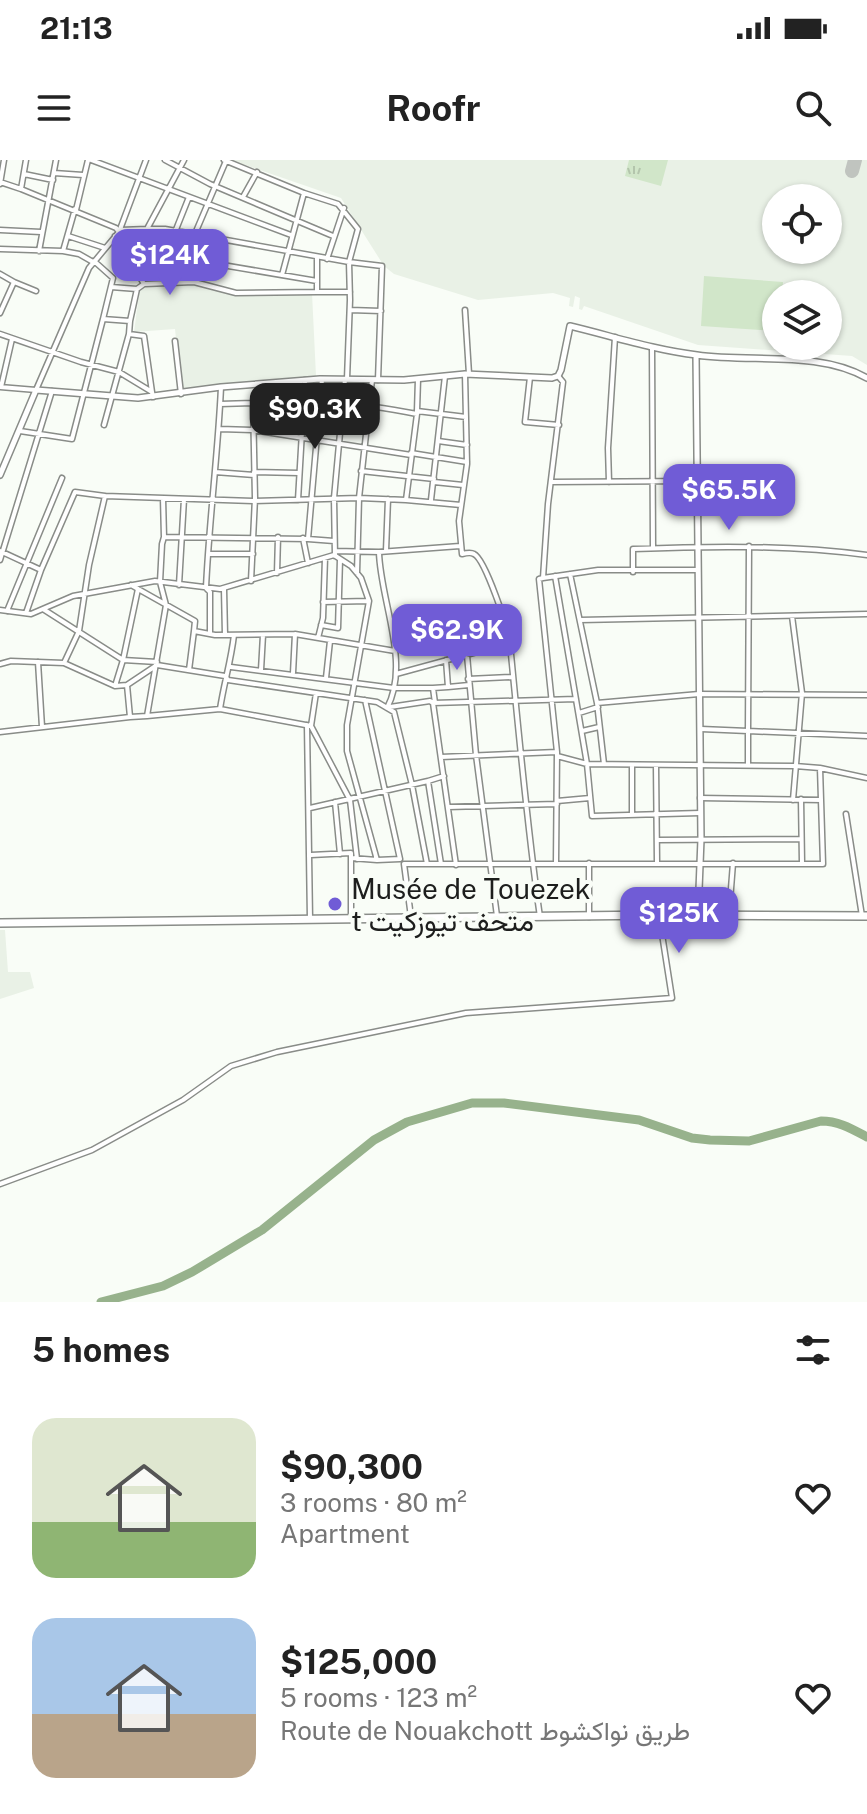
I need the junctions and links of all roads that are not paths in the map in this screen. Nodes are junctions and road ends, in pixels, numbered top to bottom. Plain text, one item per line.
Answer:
1 (4, 160) edge
2 (26, 160) edge
3 (56, 160) edge
4 (89, 160) edge
5 (146, 160) edge
6 (165, 160) edge
7 (184, 160) edge
8 (225, 160) edge
9 (179, 167) junction
10 (257, 172) junction
11 (54, 173) junction
12 (23, 174) junction
13 (84, 175) junction
14 (139, 179) junction
15 (53, 180) junction
16 (0, 183) edge
17 (216, 186) junction
18 (21, 189) junction
19 (167, 189) junction
20 (304, 193) junction
21 (190, 197) junction
22 (243, 197) junction
23 (49, 199) junction
24 (208, 203) junction
25 (344, 208) junction
26 (75, 210) junction
27 (296, 220) junction
28 (147, 229) junction
29 (0, 230) edge
30 (42, 232) junction
31 (175, 232) junction
32 (118, 233) junction
33 (291, 235) junction
34 (68, 236) junction
35 (194, 236) junction
36 (333, 236) junction
37 (105, 248) junction
38 (192, 248) junction
39 (0, 249) edge
40 (287, 250) junction
41 (39, 251) junction
42 (63, 251) junction
43 (317, 257) junction
44 (327, 259) junction
45 (193, 260) junction
46 (94, 261) junction
47 (131, 262) junction
48 (349, 262) junction
49 (0, 274) edge
50 (282, 275) junction
51 (317, 281) junction
52 (14, 282) junction
53 (194, 282) junction
54 (144, 284) junction
55 (111, 287) junction
56 (137, 289) junction
57 (36, 291) dead end
58 (317, 292) junction
59 (350, 292) junction
60 (350, 310) junction
61 (465, 310) dead end
62 (381, 311) junction
63 (0, 313) edge
64 (103, 319) junction
65 (130, 321) junction
66 (0, 334) edge
67 (129, 334) junction
68 (615, 337) junction
69 (12, 338) junction
70 (175, 341) dead end
71 (652, 345) junction
72 (53, 351) junction
73 (696, 355) junction
74 (92, 365) junction
75 (119, 372) junction
76 (467, 374) junction
77 (445, 376) junction
78 (558, 376) junction
79 (530, 377) junction
80 (867, 378) edge
81 (322, 379) junction
82 (346, 379) junction
83 (418, 379) junction
84 (305, 380) junction
85 (375, 380) junction
86 (1, 387) edge
87 (221, 387) junction
88 (36, 390) junction
89 (52, 391) junction
90 (84, 394) junction
91 (181, 394) junction
92 (152, 395) junction
93 (112, 396) junction
94 (304, 400) junction
95 (321, 402) junction
96 (253, 403) junction
97 (220, 404) junction
98 (344, 404) junction
99 (369, 404) junction
100 (417, 412) junction
101 (441, 414) junction
102 (466, 417) junction
103 (104, 425) dead end
104 (559, 425) junction
105 (219, 429) junction
106 (252, 430) junction
107 (20, 431) junction
108 (39, 436) junction
109 (302, 438) junction
110 (317, 440) junction
111 (438, 441) junction
112 (339, 443) junction
113 (467, 445) junction
114 (364, 446) junction
115 (411, 454) junction
116 (437, 457) junction
117 (467, 462) junction
118 (361, 471) junction
119 (215, 472) junction
120 (254, 473) junction
121 (300, 473) junction
122 (0, 475) edge
123 (409, 476) junction
124 (62, 478) dead end
125 (434, 481) junction
126 (655, 481) junction
127 (698, 481) junction
128 (551, 482) junction
129 (609, 482) junction
130 (464, 485) junction
131 (105, 496) junction
132 (163, 498) junction
133 (184, 498) junction
134 (334, 498) junction
135 (359, 498) junction
136 (212, 499) junction
137 (311, 499) junction
138 (388, 499) junction
139 (298, 500) junction
140 (406, 500) junction
141 (431, 500) junction
142 (253, 501) junction
143 (461, 505) junction
144 (209, 536) junction
145 (164, 537) junction
146 (183, 537) junction
147 (254, 537) junction
148 (278, 537) junction
149 (306, 538) junction
150 (334, 541) junction
151 (461, 546) junction
152 (749, 546) junction
153 (697, 547) junction
154 (653, 548) junction
155 (358, 551) junction
156 (386, 551) junction
157 (1, 552) edge
158 (379, 552) junction
159 (208, 554) junction
160 (253, 554) junction
161 (337, 555) junction
162 (867, 555) edge
163 (325, 558) junction
164 (0, 560) edge
165 (26, 563) junction
166 (308, 563) junction
167 (41, 570) junction
168 (698, 570) junction
169 (633, 572) junction
170 (277, 573) junction
171 (357, 573) junction
172 (570, 574) junction
173 (555, 576) junction
174 (543, 578) junction
175 (251, 581) junction
176 (160, 582) junction
177 (131, 585) junction
178 (179, 585) junction
179 (206, 588) junction
180 (224, 588) junction
181 (138, 589) junction
182 (86, 593) junction
183 (369, 601) junction
184 (323, 602) junction
185 (338, 603) junction
186 (166, 605) junction
187 (43, 609) junction
188 (0, 610) edge
189 (7, 611) junction
190 (26, 613) junction
191 (867, 614) edge
192 (792, 616) junction
193 (697, 617) junction
194 (750, 617) junction
195 (580, 620) junction
196 (321, 625) junction
197 (79, 631) junction
198 (194, 631) junction
199 (210, 633) junction
200 (295, 634) junction
201 (225, 635) junction
202 (234, 635) junction
203 (263, 635) junction
204 (318, 638) junction
205 (330, 641) junction
206 (510, 643) junction
207 (362, 644) junction
208 (395, 651) junction
209 (467, 655) junction
210 (123, 660) junction
211 (446, 660) junction
212 (37, 661) junction
213 (64, 663) junction
214 (157, 663) junction
215 (0, 664) edge
216 (231, 667) junction
217 (189, 670) junction
218 (261, 670) junction
219 (293, 673) junction
220 (396, 674) junction
221 (225, 676) junction
222 (512, 677) junction
223 (326, 678) junction
224 (468, 679) junction
225 (354, 681) junction
226 (127, 685) junction
227 (469, 685) junction
228 (115, 686) junction
229 (448, 687) junction
230 (394, 688) junction
231 (433, 688) junction
232 (316, 693) junction
233 (802, 693) junction
234 (699, 694) junction
235 (749, 694) junction
236 (867, 695) edge
237 (351, 698) junction
238 (576, 699) junction
239 (365, 700) junction
240 (552, 701) junction
241 (434, 703) junction
242 (471, 703) junction
243 (514, 703) junction
244 (597, 705) junction
245 (387, 708) junction
246 (220, 709) junction
247 (579, 713) junction
248 (147, 716) junction
249 (130, 717) junction
250 (309, 726) junction
251 (42, 727) junction
252 (600, 727) junction
253 (699, 729) junction
254 (582, 731) junction
255 (748, 731) junction
256 (0, 732) edge
257 (798, 733) junction
258 (867, 736) edge
259 (520, 754) junction
260 (557, 754) junction
261 (476, 755) junction
262 (441, 757) junction
263 (587, 764) junction
264 (604, 765) junction
265 (632, 765) junction
266 (656, 765) junction
267 (699, 765) junction
268 (748, 765) junction
269 (795, 766) junction
270 (820, 768) junction
271 (444, 776) junction
272 (867, 778) edge
273 (428, 781) junction
274 (412, 785) junction
275 (384, 791) junction
276 (360, 796) junction
277 (348, 798) junction
278 (590, 798) junction
279 (700, 798) junction
280 (801, 799) junction
281 (793, 800) junction
282 (821, 800) junction
283 (335, 802) junction
284 (557, 802) junction
285 (525, 804) junction
286 (482, 805) junction
287 (448, 807) junction
288 (310, 808) junction
289 (700, 813) junction
290 (657, 814) junction
291 (846, 814) dead end
292 (632, 815) junction
293 (701, 839) junction
294 (801, 839) junction
295 (657, 840) junction
296 (340, 854) junction
297 (311, 855) junction
298 (354, 859) junction
299 (377, 860) junction
300 (402, 861) junction
301 (556, 863) junction
302 (589, 863) junction
303 (657, 863) junction
304 (733, 863) junction
305 (802, 863) junction
306 (427, 864) junction
307 (441, 864) junction
308 (490, 864) junction
309 (532, 864) junction
310 (700, 864) junction
311 (456, 865) junction
312 (659, 915) junction
313 (698, 916) junction
314 (864, 916) edge
315 (729, 917) junction
316 (589, 918) junction
317 (497, 919) junction
318 (540, 919) junction
319 (351, 920) junction
320 (411, 920) junction
321 (310, 921) junction
322 (0, 923) edge
323 (0, 1184) edge

1 - 16 street
2 - 12 street
3 - 11 street
4 - 13 street
4 - 14 street
5 - 14 street
6 - 9 street
7 - 9 street
8 - 10 street
8 - 17 street
9 - 17 street
9 - 19 street
10 - 20 street
10 - 22 street
11 - 13 street
11 - 15 street
12 - 15 street
12 - 18 street
13 - 26 street
14 - 19 street
14 - 32 street
15 - 23 street
16 - 18 street
17 - 22 street
17 - 24 street
18 - 23 street
19 - 21 street
19 - 28 street
20 - 25 street
20 - 27 street
21 - 24 street
21 - 31 street
22 - 27 street
23 - 26 street
23 - 30 street
24 - 33 street
24 - 35 street
25 - 36 street
25 - 48 street
26 - 32 street
26 - 34 street
27 - 33 street
27 - 36 street
28 - 31 street
28 - 32 street
29 - 30 street
30 - 41 street
31 - 35 street
32 - 37 street
32 - 47 street
33 - 40 street
34 - 37 street
34 - 42 street
35 - 38 street
35 - 40 street
36 - 44 street
37 - 46 street
38 - 45 street
38 - 47 street
39 - 41 street
40 - 43 street
40 - 50 street
41 - 42 street
42 - 46 street
43 - 44 street
43 - 51 street
44 - 48 street
45 - 50 street
45 - 53 street
46 - 55 street
46 - 72 street
47 - 54 street
48 - 59 street
48 - 62 street
49 - 52 street
50 - 51 street
51 - 58 street
52 - 57 street
52 - 63 street
53 - 54 street
53 - 58 street
54 - 56 street
55 - 56 street
55 - 64 street
56 - 65 street
58 - 59 street
59 - 60 street
60 - 62 street
60 - 82 street
61 - 76 street
62 - 85 street
64 - 65 street
64 - 74 street
65 - 67 street
66 - 69 street
67 - 75 street
67 - 92 street
68 - 71 street
68 - 78 street
68 - 129 street
69 - 72 street
69 - 86 street
70 - 91 street
71 - 73 street
71 - 126 street
72 - 74 street
72 - 88 street
73 - 80 street
73 - 127 street
74 - 75 street
74 - 90 street
75 - 92 street
75 - 93 street
76 - 77 street
76 - 79 street
76 - 102 street
77 - 83 street
77 - 101 street
78 - 79 street
78 - 104 street
79 - 104 street
81 - 82 street
81 - 84 street
81 - 95 street
82 - 85 street
82 - 98 street
83 - 85 street
83 - 100 street
84 - 87 street
84 - 94 street
85 - 99 street
86 - 88 street
87 - 91 street
87 - 97 street
88 - 89 street
88 - 107 street
89 - 90 street
89 - 108 street
90 - 93 street
90 - 108 street
91 - 92 street
92 - 93 street
93 - 103 street
94 - 95 street
94 - 96 street
94 - 109 street
95 - 98 street
95 - 110 street
96 - 97 street
96 - 106 street
97 - 105 street
98 - 99 street
98 - 112 street
99 - 100 street
99 - 114 street
100 - 101 street
100 - 115 street
101 - 102 street
101 - 111 street
102 - 113 street
104 - 128 street
105 - 106 street
105 - 119 street
106 - 109 street
106 - 120 street
107 - 108 street
107 - 122 street
108 - 157 street
109 - 110 street
109 - 121 street
110 - 112 street
110 - 137 street
111 - 113 street
111 - 116 street
112 - 114 street
112 - 134 street
113 - 117 street
114 - 115 street
114 - 118 street
115 - 116 street
115 - 123 street
116 - 117 street
116 - 125 street
117 - 130 street
118 - 123 street
118 - 135 street
119 - 120 street
119 - 136 street
120 - 121 street
120 - 142 street
121 - 139 street
123 - 125 street
123 - 140 street
124 - 165 street
125 - 130 street
125 - 141 street
126 - 127 street
126 - 129 street
126 - 154 street
127 - 153 street
128 - 129 street
128 - 174 street
130 - 143 street
131 - 132 street
131 - 167 street
131 - 182 street
132 - 133 street
132 - 145 street
133 - 136 street
133 - 146 street
134 - 135 street
134 - 137 street
134 - 150 street
135 - 138 street
135 - 155 street
136 - 142 street
136 - 144 street
137 - 139 street
137 - 149 street
138 - 140 street
138 - 156 street
139 - 142 street
140 - 141 street
141 - 143 street
142 - 147 street
143 - 151 street
144 - 146 street
144 - 147 street
144 - 159 street
145 - 146 street
145 - 176 street
146 - 178 street
147 - 148 street
147 - 160 street
148 - 149 street
148 - 170 street
149 - 150 street
149 - 166 street
150 - 161 street
151 - 156 street
151 - 206 street
152 - 153 street
152 - 162 street
152 - 194 street
153 - 154 street
153 - 168 street
154 - 169 street
155 - 158 street
155 - 161 street
155 - 171 street
156 - 158 street
157 - 164 street
157 - 165 street
158 - 208 street
159 - 160 street
159 - 179 street
160 - 175 street
161 - 163 street
161 - 171 street
161 - 185 street
163 - 166 street
163 - 184 street
165 - 167 street
165 - 189 street
166 - 170 street
167 - 190 street
168 - 169 street
168 - 193 street
169 - 172 street
170 - 175 street
171 - 183 street
172 - 173 street
172 - 195 street
173 - 174 street
173 - 238 street
174 - 240 street
175 - 180 street
176 - 177 street
176 - 178 street
176 - 186 street
177 - 181 street
177 - 182 street
178 - 179 street
179 - 180 street
179 - 199 street
180 - 201 street
181 - 186 street
181 - 210 street
182 - 187 street
182 - 197 street
183 - 185 street
183 - 207 street
184 - 185 street
184 - 196 street
185 - 196 street
186 - 198 street
186 - 214 street
187 - 190 street
187 - 197 street
188 - 189 street
189 - 190 street
191 - 192 street
192 - 194 street
192 - 233 street
193 - 194 street
193 - 195 street
193 - 234 street
194 - 235 street
195 - 244 street
196 - 204 street
197 - 210 street
197 - 213 street
198 - 199 street
198 - 217 street
199 - 201 street
200 - 203 street
200 - 204 street
200 - 219 street
201 - 202 street
202 - 203 street
202 - 216 street
203 - 218 street
204 - 205 street
205 - 207 street
205 - 223 street
206 - 209 street
206 - 222 street
207 - 208 street
207 - 225 street
208 - 220 street
209 - 211 street
209 - 224 street
210 - 214 street
210 - 228 street
211 - 220 street
211 - 229 street
212 - 213 street
212 - 215 street
212 - 251 street
213 - 228 street
214 - 217 street
214 - 226 street
214 - 248 street
216 - 218 street
216 - 221 street
217 - 221 street
218 - 219 street
219 - 223 street
220 - 230 street
221 - 232 street
221 - 246 street
222 - 224 street
222 - 243 street
223 - 225 street
224 - 227 street
225 - 230 street
225 - 237 street
226 - 228 street
226 - 249 street
227 - 229 street
227 - 242 street
229 - 231 street
230 - 231 street
230 - 245 street
231 - 241 street
232 - 237 street
232 - 250 street
233 - 235 street
233 - 236 street
233 - 257 street
234 - 235 street
234 - 244 street
234 - 253 street
235 - 255 street
237 - 239 street
237 - 276 street
238 - 240 street
238 - 247 street
239 - 245 street
239 - 275 street
240 - 243 street
240 - 260 street
241 - 242 street
241 - 245 street
241 - 262 street
242 - 243 street
242 - 261 street
243 - 259 street
244 - 247 street
244 - 252 street
245 - 274 street
246 - 248 street
246 - 250 street
247 - 254 street
248 - 249 street
249 - 251 street
250 - 277 street
250 - 288 street
251 - 256 street
252 - 254 street
252 - 264 street
253 - 255 street
253 - 267 street
254 - 263 street
255 - 257 street
255 - 268 street
257 - 258 street
257 - 269 street
259 - 260 street
259 - 261 street
259 - 285 street
260 - 263 street
260 - 284 street
261 - 262 street
261 - 286 street
262 - 271 street
263 - 264 street
263 - 278 street
264 - 265 street
265 - 266 street
265 - 292 street
266 - 267 street
266 - 290 street
267 - 268 street
267 - 279 street
268 - 269 street
269 - 270 street
269 - 281 street
270 - 272 street
270 - 282 street
271 - 273 street
271 - 287 street
273 - 274 street
273 - 307 street
274 - 275 street
274 - 306 street
275 - 276 street
275 - 300 street
276 - 277 street
276 - 299 street
277 - 283 street
277 - 298 street
278 - 284 street
278 - 292 street
279 - 281 street
279 - 289 street
280 - 281 street
280 - 282 street
280 - 294 street
282 - 305 street
283 - 288 street
283 - 296 street
284 - 285 street
284 - 301 street
285 - 286 street
285 - 309 street
286 - 287 street
286 - 308 street
287 - 311 street
288 - 297 street
289 - 290 street
289 - 293 street
290 - 292 street
290 - 295 street
291 - 314 street
293 - 294 street
293 - 295 street
293 - 310 street
294 - 305 street
295 - 303 street
296 - 297 street
296 - 298 street
297 - 321 street
298 - 299 street
298 - 319 street
299 - 300 street
300 - 306 street
300 - 320 street
301 - 302 street
301 - 309 street
302 - 303 street
302 - 316 street
303 - 310 street
304 - 305 street
304 - 310 street
304 - 315 street
306 - 307 street
307 - 311 street
308 - 309 street
308 - 311 street
308 - 317 street
309 - 318 street
310 - 313 street
312 - 313 highway
312 - 316 highway
312 - 323 street
313 - 315 highway
314 - 315 highway
316 - 318 highway
317 - 318 highway
317 - 320 highway
319 - 320 highway
319 - 321 highway
321 - 322 highway

